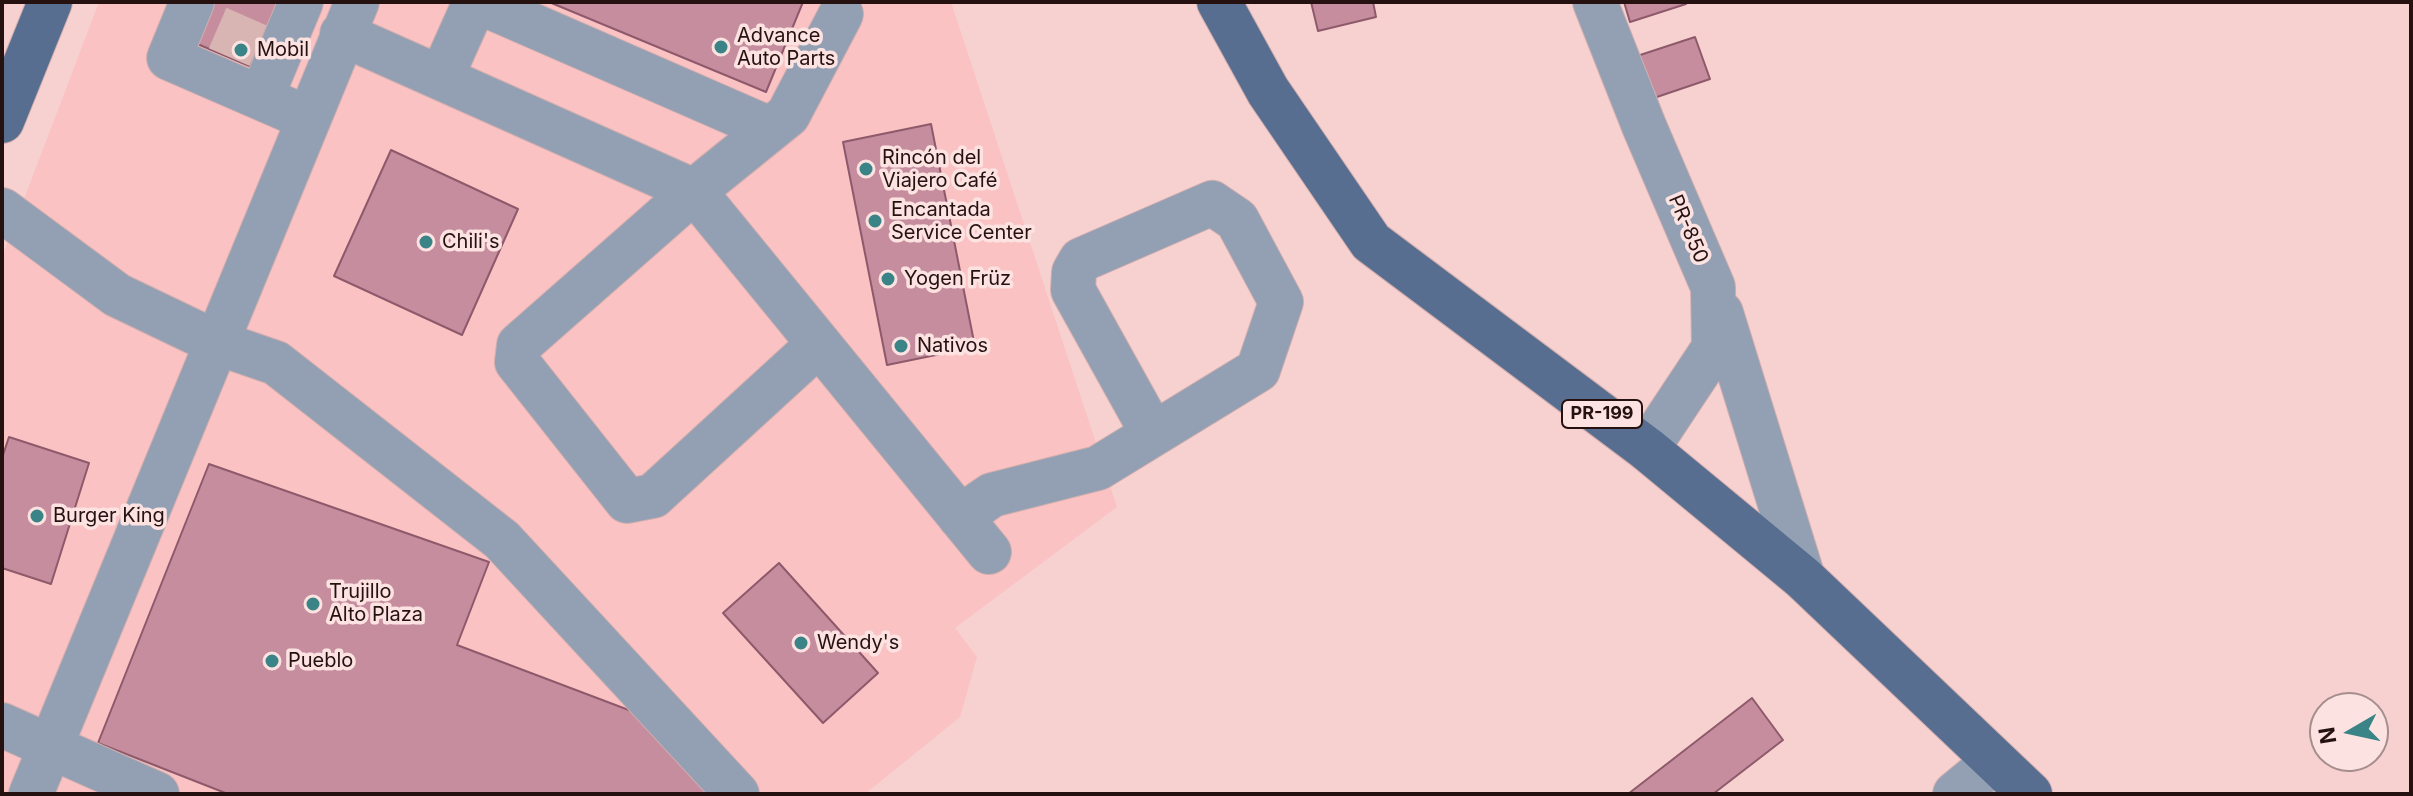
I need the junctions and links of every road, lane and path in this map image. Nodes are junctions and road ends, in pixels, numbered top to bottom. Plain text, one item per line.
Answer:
1 (50, 2) edge
2 (192, 2) edge
3 (301, 2) edge
4 (477, 2) edge
5 (1219, 2) edge
6 (1595, 2) edge
7 (841, 14) dead end
8 (350, 18) edge
9 (441, 78) junction
10 (261, 98) junction
11 (307, 118) junction
12 (2, 121) edge
13 (770, 129) junction
14 (694, 191) junction
15 (2, 210) edge
16 (1713, 287) junction
17 (215, 342) junction
18 (819, 344) junction
19 (1153, 434) junction
20 (1647, 449) junction
21 (960, 517) junction
22 (989, 552) dead end
23 (1803, 578) junction
24 (2, 725) edge
25 (51, 747) junction
26 (1995, 761) junction
27 (31, 794) edge
28 (157, 794) edge
29 (737, 794) edge
30 (1955, 794) edge
31 (2030, 794) edge

1 - 12 main road
2 - 10 street
3 - 10 street
4 - 9 street
4 - 13 street
5 - 20 main road, PR-199
6 - 16 street, PR-850 / PR-850
7 - 13 street
8 - 9 street
8 - 11 street
9 - 14 street
10 - 11 street
11 - 17 street
13 - 14 street
14 - 18 street
14 - 18 street
15 - 17 street
16 - 20 street, PR-850 / PR-850
16 - 23 street
17 - 25 street
17 - 29 street
18 - 21 street
19 - 19 street
19 - 21 street
20 - 23 main road, PR-199
21 - 22 street
23 - 26 main road, PR-199
24 - 25 street
25 - 27 street
25 - 28 street
26 - 30 street
26 - 31 main road, PR-199

